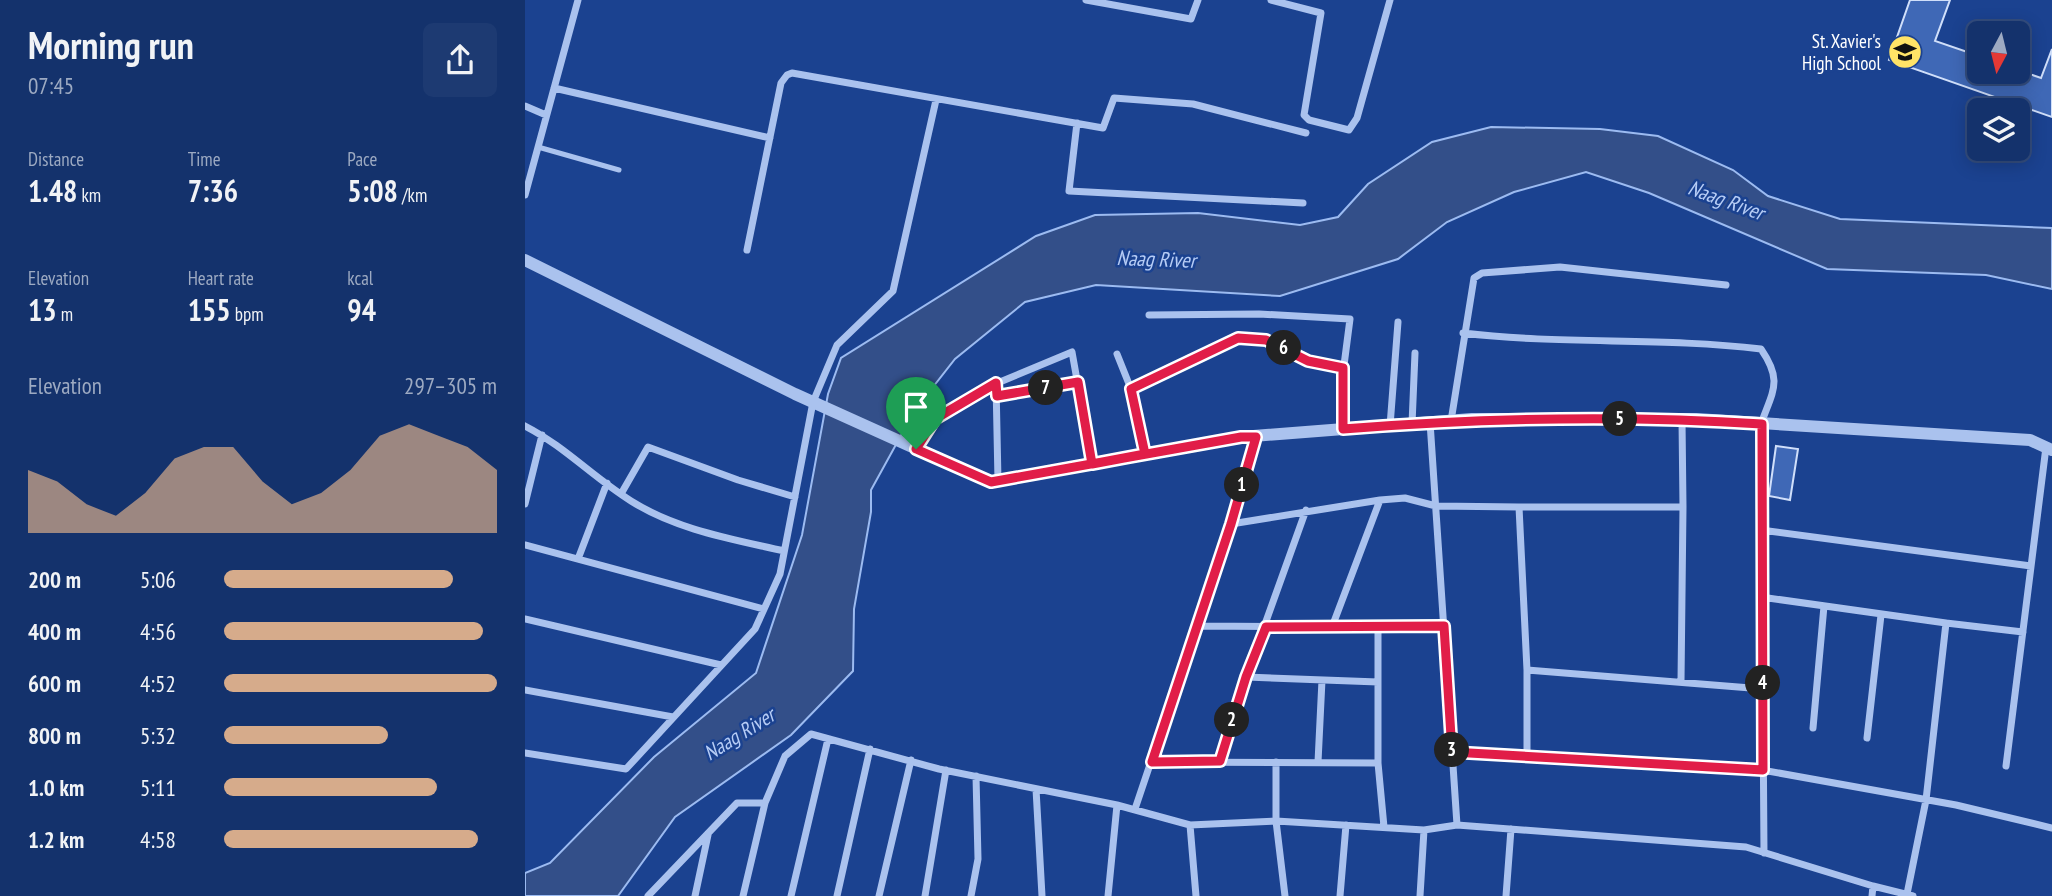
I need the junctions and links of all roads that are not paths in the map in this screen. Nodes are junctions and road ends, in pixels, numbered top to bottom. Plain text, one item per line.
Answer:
1 (577, 0) edge
2 (1086, 0) edge
3 (1198, 0) edge
4 (1271, 0) edge
5 (1389, 0) edge
6 (554, 89) junction
7 (936, 100) junction
8 (525, 106) edge
9 (547, 115) junction
10 (1077, 123) junction
11 (1306, 133) dead end
12 (770, 138) junction
13 (538, 147) junction
14 (619, 170) dead end
15 (525, 195) edge
16 (1303, 203) dead end
17 (747, 250) dead end
18 (525, 261) edge
19 (1726, 285) dead end
20 (1149, 315) dead end
21 (1398, 322) dead end
22 (1463, 333) junction
23 (1415, 353) dead end
24 (1117, 355) dead end
25 (1343, 368) junction
26 (1078, 382) junction
27 (996, 383) junction
28 (1131, 389) junction
29 (997, 396) junction
30 (813, 402) junction
31 (1682, 420) junction
32 (1451, 421) junction
33 (1430, 422) junction
34 (1412, 424) junction
35 (1762, 424) junction
36 (525, 426) edge
37 (1390, 426) junction
38 (1343, 429) junction
39 (542, 435) junction
40 (1256, 437) junction
41 (913, 447) junction
42 (2049, 448) edge
43 (1145, 454) junction
44 (1092, 464) junction
45 (998, 481) junction
46 (607, 483) junction
47 (621, 494) junction
48 (795, 497) junction
49 (1380, 500) junction
50 (525, 504) edge
51 (1436, 506) junction
52 (1519, 507) junction
53 (1682, 508) junction
54 (1306, 510) junction
55 (1231, 524) junction
56 (1762, 530) junction
57 (525, 545) edge
58 (784, 551) junction
59 (578, 559) junction
60 (2031, 566) junction
61 (1761, 597) junction
62 (1824, 606) junction
63 (764, 609) junction
64 (1881, 615) junction
65 (525, 619) edge
66 (1946, 623) junction
67 (1196, 626) junction
68 (1444, 626) junction
69 (1266, 627) junction
70 (1332, 627) junction
71 (1378, 627) junction
72 (2023, 632) junction
73 (721, 665) junction
74 (1527, 670) junction
75 (1246, 677) junction
76 (1322, 680) junction
77 (1378, 682) junction
78 (1681, 682) junction
79 (1763, 689) junction
80 (525, 690) edge
81 (673, 717) junction
82 (1814, 728) dead end
83 (1867, 738) dead end
84 (828, 739) junction
85 (870, 749) junction
86 (1452, 752) junction
87 (525, 753) edge
88 (1527, 756) junction
89 (911, 760) junction
90 (1220, 761) junction
91 (1152, 762) junction
92 (1276, 762) junction
93 (1318, 762) junction
94 (1378, 763) junction
95 (2006, 766) dead end
96 (946, 770) junction
97 (1763, 770) junction
98 (976, 776) junction
99 (1036, 789) junction
100 (1926, 800) junction
101 (765, 803) junction
102 (1117, 805) junction
103 (1135, 809) junction
104 (1276, 821) junction
105 (1190, 825) junction
106 (1346, 825) junction
107 (1457, 825) junction
108 (1384, 827) junction
109 (2052, 828) edge
110 (1511, 829) junction
111 (1425, 830) junction
112 (709, 833) junction
113 (1765, 853) junction
114 (1873, 886) junction
115 (1910, 895) edge
116 (648, 896) edge
117 (695, 896) edge
118 (743, 896) edge
119 (791, 896) edge
120 (837, 896) edge
121 (879, 896) edge
122 (925, 896) edge
123 (971, 896) edge
124 (1042, 896) edge
125 (1108, 896) edge
126 (1196, 896) edge
127 (1285, 896) edge
128 (1340, 896) edge
129 (1420, 896) edge
130 (1509, 896) edge
131 (1872, 896) edge

1 - 6 street
2 - 3 street
4 - 5 street
6 - 9 street
6 - 12 street
7 - 10 street
7 - 12 street
7 - 30 street
8 - 9 street
9 - 13 street
10 - 11 street
10 - 16 street
12 - 17 street
13 - 14 lane
13 - 15 street
18 - 30 street
19 - 22 street
20 - 25 street
21 - 37 street
22 - 32 street
22 - 35 street
23 - 34 street
24 - 28 street
25 - 28 street
25 - 38 street
26 - 27 street
26 - 29 street
26 - 44 street
27 - 29 street
27 - 41 street
28 - 43 street
29 - 45 street
30 - 41 street
30 - 48 street
31 - 32 street
31 - 35 street
31 - 53 street
32 - 33 street
33 - 34 street
33 - 51 street
34 - 37 street
35 - 42 street
35 - 56 street
36 - 39 street
37 - 38 street
38 - 40 street
39 - 46 street
39 - 50 street
40 - 43 street
40 - 55 street
41 - 45 street
42 - 60 street
43 - 44 street
44 - 45 street
46 - 47 street
46 - 59 street
47 - 48 street
47 - 58 street
48 - 58 street
49 - 51 street
49 - 54 street
49 - 70 street
51 - 52 street
51 - 68 street
52 - 53 street
52 - 74 street
53 - 78 street
54 - 55 street
54 - 69 street
55 - 67 street
56 - 60 street
56 - 61 street
57 - 59 street
58 - 63 street
59 - 63 street
60 - 72 street
61 - 62 street
61 - 79 street
62 - 64 street
62 - 82 street
63 - 73 street
64 - 66 street
64 - 83 street
65 - 73 street
66 - 72 street
66 - 100 street
67 - 69 street
67 - 91 street
68 - 71 street
68 - 86 street
69 - 70 street
69 - 75 street
70 - 71 street
71 - 77 street
72 - 95 street
73 - 81 street
74 - 78 street
74 - 88 street
75 - 76 street
75 - 90 street
76 - 77 street
76 - 93 street
77 - 94 street
78 - 79 street
79 - 97 street
80 - 81 street
81 - 87 street
84 - 85 street
84 - 101 street
84 - 119 street
85 - 89 street
85 - 120 street
86 - 88 street
86 - 107 street
88 - 97 street
89 - 96 street
89 - 121 street
90 - 91 street
90 - 92 street
91 - 103 street
92 - 93 street
92 - 104 street
93 - 94 street
94 - 108 street
96 - 98 street
96 - 122 street
97 - 100 street
97 - 113 street
98 - 99 street
98 - 123 street
99 - 102 street
99 - 124 street
100 - 109 street
100 - 115 street
101 - 112 street
101 - 118 street
102 - 103 street
102 - 125 street
103 - 105 street
104 - 105 street
104 - 106 street
104 - 127 street
105 - 126 street
106 - 108 street
106 - 128 street
107 - 110 street
107 - 111 street
108 - 111 street
110 - 113 street
110 - 130 street
111 - 129 street
112 - 116 street
112 - 117 street
113 - 114 street
114 - 115 street
114 - 131 street

